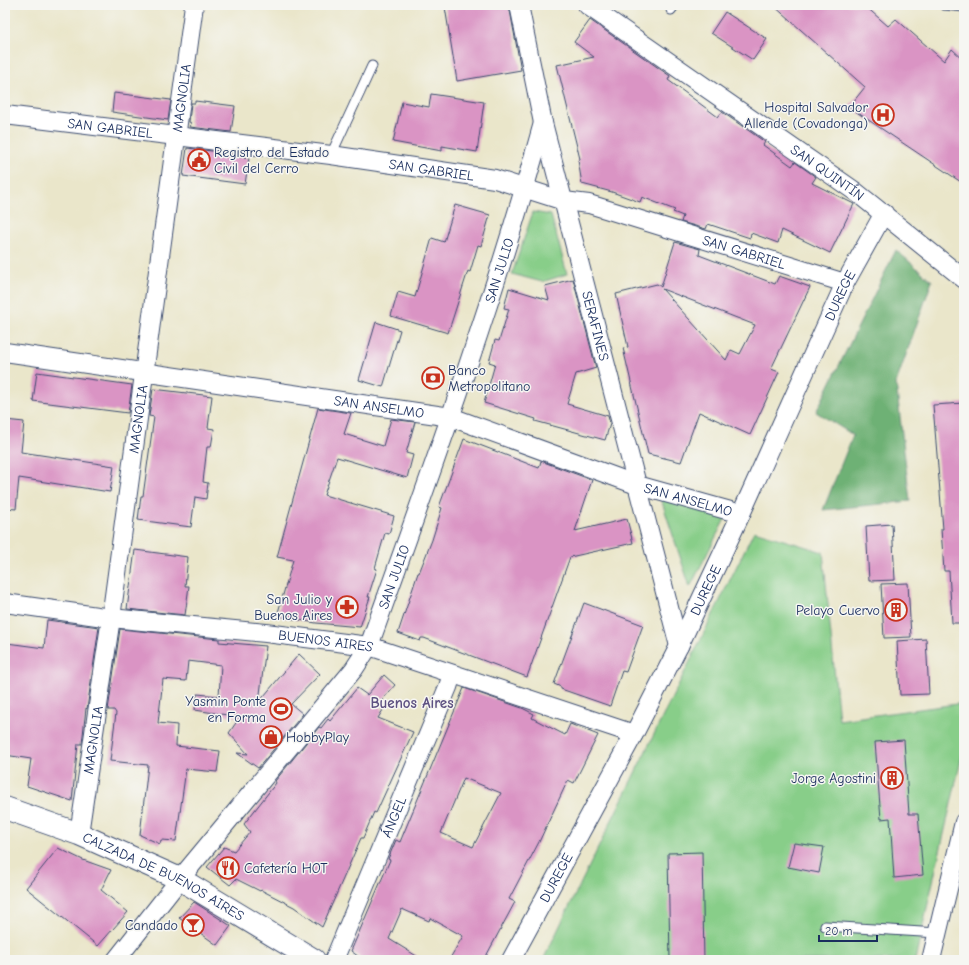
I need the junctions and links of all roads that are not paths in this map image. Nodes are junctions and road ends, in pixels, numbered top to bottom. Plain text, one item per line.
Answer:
1 (194, 5) edge
2 (519, 5) edge
3 (588, 5) edge
4 (944, 5) edge
5 (964, 7) edge
6 (372, 66) dead end
7 (5, 115) edge
8 (543, 123) junction
9 (175, 137) junction
10 (331, 155) junction
11 (525, 190) junction
12 (564, 201) junction
13 (884, 213) junction
14 (963, 278) edge
15 (845, 283) junction
16 (964, 295) edge
17 (5, 352) edge
18 (144, 372) junction
19 (451, 417) junction
20 (638, 485) junction
21 (741, 514) junction
22 (5, 604) edge
23 (111, 618) junction
24 (369, 646) junction
25 (679, 646) junction
26 (452, 674) junction
27 (634, 734) junction
28 (5, 808) edge
29 (964, 822) edge
30 (79, 834) junction
31 (180, 879) junction
32 (825, 926) dead end
33 (938, 933) junction
34 (116, 960) edge
35 (314, 960) edge
36 (334, 960) edge
37 (511, 960) edge
38 (931, 960) edge

1 - 9 street, MAGNOLIA
2 - 8 street, SERAFINES
3 - 13 street, SAN QUINTÍN
4 - 5 lane
6 - 10 lane
7 - 9 street, SAN GABRIEL
8 - 11 street, SAN JULIO
8 - 12 street, SERAFINES
9 - 10 street, SAN GABRIEL
9 - 18 street, MAGNOLIA
10 - 11 street, SAN GABRIEL
11 - 12 street, SAN GABRIEL
11 - 19 street, SAN JULIO
12 - 15 street, SAN GABRIEL
12 - 20 street, SERAFINES
13 - 14 street, SAN QUINTÍN
13 - 15 street, DUREGE
14 - 16 street
15 - 21 street, DUREGE
17 - 18 street, SAN ANSELMO
18 - 19 street, SAN ANSELMO
18 - 23 street, MAGNOLIA
19 - 20 street, SAN ANSELMO
19 - 24 street, SAN JULIO
20 - 21 street, SAN ANSELMO
20 - 25 street, SERAFINES
21 - 25 street, DUREGE
22 - 23 street, BUENOS AIRES
23 - 24 street, BUENOS AIRES
23 - 30 street, MAGNOLIA
24 - 26 street, BUENOS AIRES
24 - 31 street, SAN JULIO
25 - 27 street, DUREGE
26 - 27 street, BUENOS AIRES
26 - 36 street, ÁNGEL
27 - 37 street, DUREGE
28 - 30 street, CALZADA DE BUENOS AIRES
29 - 33 street
30 - 31 street, CALZADA DE BUENOS AIRES
31 - 34 street, SAN JULIO
31 - 35 street, CALZADA DE BUENOS AIRES
32 - 33 lane
33 - 38 street

